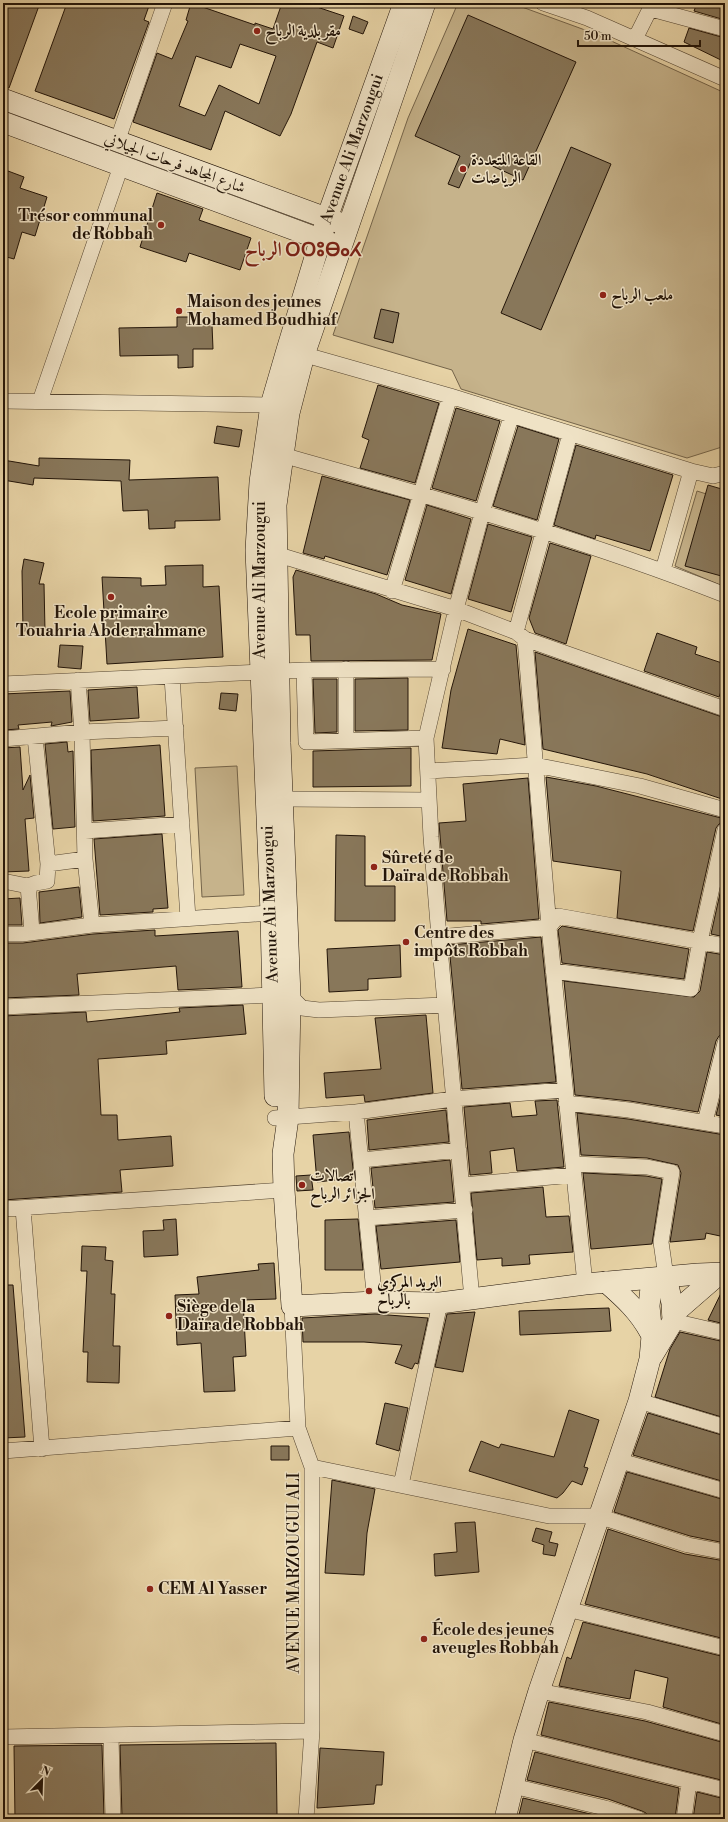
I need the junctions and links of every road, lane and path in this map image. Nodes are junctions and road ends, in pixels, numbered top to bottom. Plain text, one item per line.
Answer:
1 (165, 3) edge
2 (404, 3) edge
3 (425, 3) edge
4 (543, 3) edge
5 (652, 6) edge
6 (725, 29) edge
7 (635, 39) junction
8 (725, 79) edge
9 (3, 99) edge
10 (3, 122) edge
11 (117, 142) junction
12 (121, 166) junction
13 (328, 218) junction
14 (348, 226) junction
15 (321, 239) junction
16 (341, 246) junction
17 (296, 352) junction
18 (450, 396) junction
19 (3, 401) edge
20 (40, 401) junction
21 (271, 405) junction
22 (511, 417) junction
23 (570, 434) junction
24 (282, 455) junction
25 (691, 471) junction
26 (725, 473) edge
27 (421, 494) junction
28 (482, 513) junction
29 (543, 531) junction
30 (256, 550) junction
31 (276, 553) junction
32 (663, 570) junction
33 (392, 591) junction
34 (725, 594) edge
35 (456, 610) junction
36 (521, 636) junction
37 (442, 668) junction
38 (346, 669) junction
39 (304, 670) junction
40 (270, 672) junction
41 (172, 677) junction
42 (78, 680) junction
43 (3, 684) edge
44 (725, 709) edge
45 (176, 728) junction
46 (82, 732) junction
47 (35, 736) junction
48 (426, 738) junction
49 (3, 739) edge
50 (346, 741) junction
51 (306, 742) junction
52 (280, 743) junction
53 (536, 765) junction
54 (428, 771) junction
55 (283, 799) junction
56 (429, 800) junction
57 (725, 810) edge
58 (182, 824) junction
59 (725, 830) edge
60 (85, 831) junction
61 (85, 859) junction
62 (48, 864) junction
63 (3, 881) edge
64 (28, 886) junction
65 (271, 913) junction
66 (188, 918) junction
67 (92, 925) junction
68 (549, 927) junction
69 (32, 931) junction
70 (3, 934) edge
71 (439, 937) junction
72 (700, 941) junction
73 (725, 946) edge
74 (553, 971) junction
75 (282, 996) junction
76 (445, 1005) junction
77 (3, 1007) edge
78 (725, 1043) edge
79 (565, 1097) junction
80 (453, 1099) junction
81 (356, 1112) junction
82 (282, 1118) junction
83 (705, 1122) junction
84 (725, 1126) edge
85 (459, 1150) junction
86 (362, 1160) junction
87 (573, 1170) junction
88 (462, 1185) junction
89 (284, 1190) junction
90 (23, 1208) junction
91 (3, 1209) edge
92 (465, 1210) junction
93 (367, 1218) junction
94 (722, 1273) edge
95 (660, 1274) junction
96 (606, 1282) junction
97 (585, 1284) junction
98 (472, 1299) junction
99 (374, 1302) junction
100 (440, 1303) junction
101 (292, 1306) junction
102 (673, 1317) junction
103 (725, 1333) edge
104 (652, 1336) junction
105 (650, 1359) junction
106 (639, 1401) junction
107 (725, 1427) edge
108 (298, 1428) junction
109 (42, 1449) junction
110 (3, 1451) edge
111 (617, 1460) junction
112 (312, 1467) junction
113 (401, 1485) junction
114 (725, 1491) edge
115 (598, 1516) junction
116 (725, 1552) edge
117 (567, 1609) junction
118 (725, 1648) edge
119 (539, 1691) junction
120 (312, 1731) junction
121 (725, 1734) edge
122 (111, 1735) junction
123 (3, 1737) edge
124 (524, 1740) junction
125 (689, 1782) junction
126 (513, 1786) junction
127 (725, 1790) edge
128 (113, 1819) edge
129 (306, 1819) edge
130 (505, 1819) edge
131 (639, 1819) edge
132 (684, 1819) edge

1 - 11 street
2 - 13 main road, Avenue Ali Marzougui
3 - 14 main road, Avenue Ali Marzougui
4 - 7 street
5 - 6 street
5 - 7 street
7 - 8 street
9 - 11 main road, شارع المجاهد فرحات الجيلاني
10 - 12 main road, شارع المجاهد فرحات الجيلاني
11 - 13 main road, شارع المجاهد فرحات الجيلاني
12 - 15 main road, شارع المجاهد فرحات الجيلاني
12 - 20 street
13 - 14 main road, شارع المجاهد فرحات الجيلاني
13 - 15 main road, Avenue Ali Marzougui
14 - 16 main road, Avenue Ali Marzougui
15 - 16 main road, شارع المجاهد فرحات الجيلاني
15 - 17 main road, Avenue Ali Marzougui
16 - 17 main road, Avenue Ali Marzougui
17 - 18 street
17 - 21 main road, Avenue Ali Marzougui
17 - 24 main road, Avenue Ali Marzougui
18 - 22 street
18 - 27 street
19 - 20 street
20 - 21 street
21 - 30 main road, Avenue Ali Marzougui
22 - 23 street
22 - 28 street
23 - 25 street
23 - 29 street
24 - 27 street
24 - 31 main road, Avenue Ali Marzougui
25 - 26 street
25 - 32 street
27 - 28 street
27 - 33 street
28 - 29 street
28 - 35 street
29 - 32 street
29 - 36 street
30 - 31 street
30 - 40 main road, Avenue Ali Marzougui
31 - 33 street
31 - 40 main road, Avenue Ali Marzougui
32 - 34 street
33 - 35 street
35 - 36 street
35 - 37 street
36 - 44 street
36 - 53 street
37 - 38 street
37 - 48 street
38 - 39 street
38 - 50 street
39 - 40 street
39 - 51 street
40 - 41 street
40 - 52 main road, Avenue Ali Marzougui
40 - 65 main road, Avenue Ali Marzougui
41 - 42 street
41 - 45 street
42 - 43 street
42 - 46 street
45 - 46 street
45 - 58 street
46 - 47 street
46 - 60 street
47 - 49 street
47 - 62 street
48 - 50 street
48 - 54 street
50 - 51 street
51 - 52 street
52 - 55 main road, Avenue Ali Marzougui
53 - 54 street
53 - 57 street
53 - 68 street
54 - 56 street
55 - 56 street
55 - 75 main road, Avenue Ali Marzougui
56 - 71 street
58 - 60 street
58 - 66 street
59 - 72 street
60 - 61 street
61 - 62 street
61 - 67 street
62 - 64 street
63 - 64 street
64 - 69 street
65 - 66 street
65 - 75 main road, Avenue Ali Marzougui
66 - 67 street
67 - 69 street
68 - 71 street
68 - 72 street
68 - 74 street
69 - 70 street
71 - 76 street
72 - 73 street
72 - 74 street
74 - 79 street
75 - 76 street
75 - 77 street
75 - 82 main road, Avenue Ali Marzougui
76 - 80 street
78 - 83 street
79 - 80 street
79 - 83 street
79 - 87 street
80 - 81 street
80 - 85 street
81 - 82 street
81 - 86 street
82 - 89 main road, Avenue Ali Marzougui
83 - 84 street
85 - 86 street
85 - 88 street
86 - 93 street
87 - 88 street
87 - 95 street
87 - 97 street
88 - 92 street
89 - 90 street
89 - 101 main road, Avenue Ali Marzougui
90 - 91 street
90 - 109 street
92 - 93 street
92 - 98 street
93 - 99 street
94 - 95 main road
94 - 102 main road
95 - 96 main road
95 - 102 main road
95 - 104 main road
96 - 97 main road
96 - 104 main road
97 - 98 main road
98 - 100 main road
99 - 100 main road
99 - 101 main road
100 - 113 street
101 - 108 street, AVENUE MARZOUGUI ALI
102 - 103 street
102 - 105 main road
104 - 105 main road
105 - 106 main road
106 - 107 street
106 - 111 main road
108 - 109 street
108 - 112 street, AVENUE MARZOUGUI ALI
109 - 110 street
111 - 114 street
111 - 115 main road
112 - 113 street
112 - 120 street, AVENUE MARZOUGUI ALI
113 - 115 street
115 - 116 street
115 - 117 main road
117 - 118 street
117 - 119 main road
119 - 121 street
119 - 124 main road
120 - 122 street
120 - 129 street, AVENUE MARZOUGUI ALI
122 - 123 street
122 - 128 street
124 - 125 street
124 - 126 main road
125 - 127 street
125 - 132 street
126 - 130 main road
126 - 131 street

